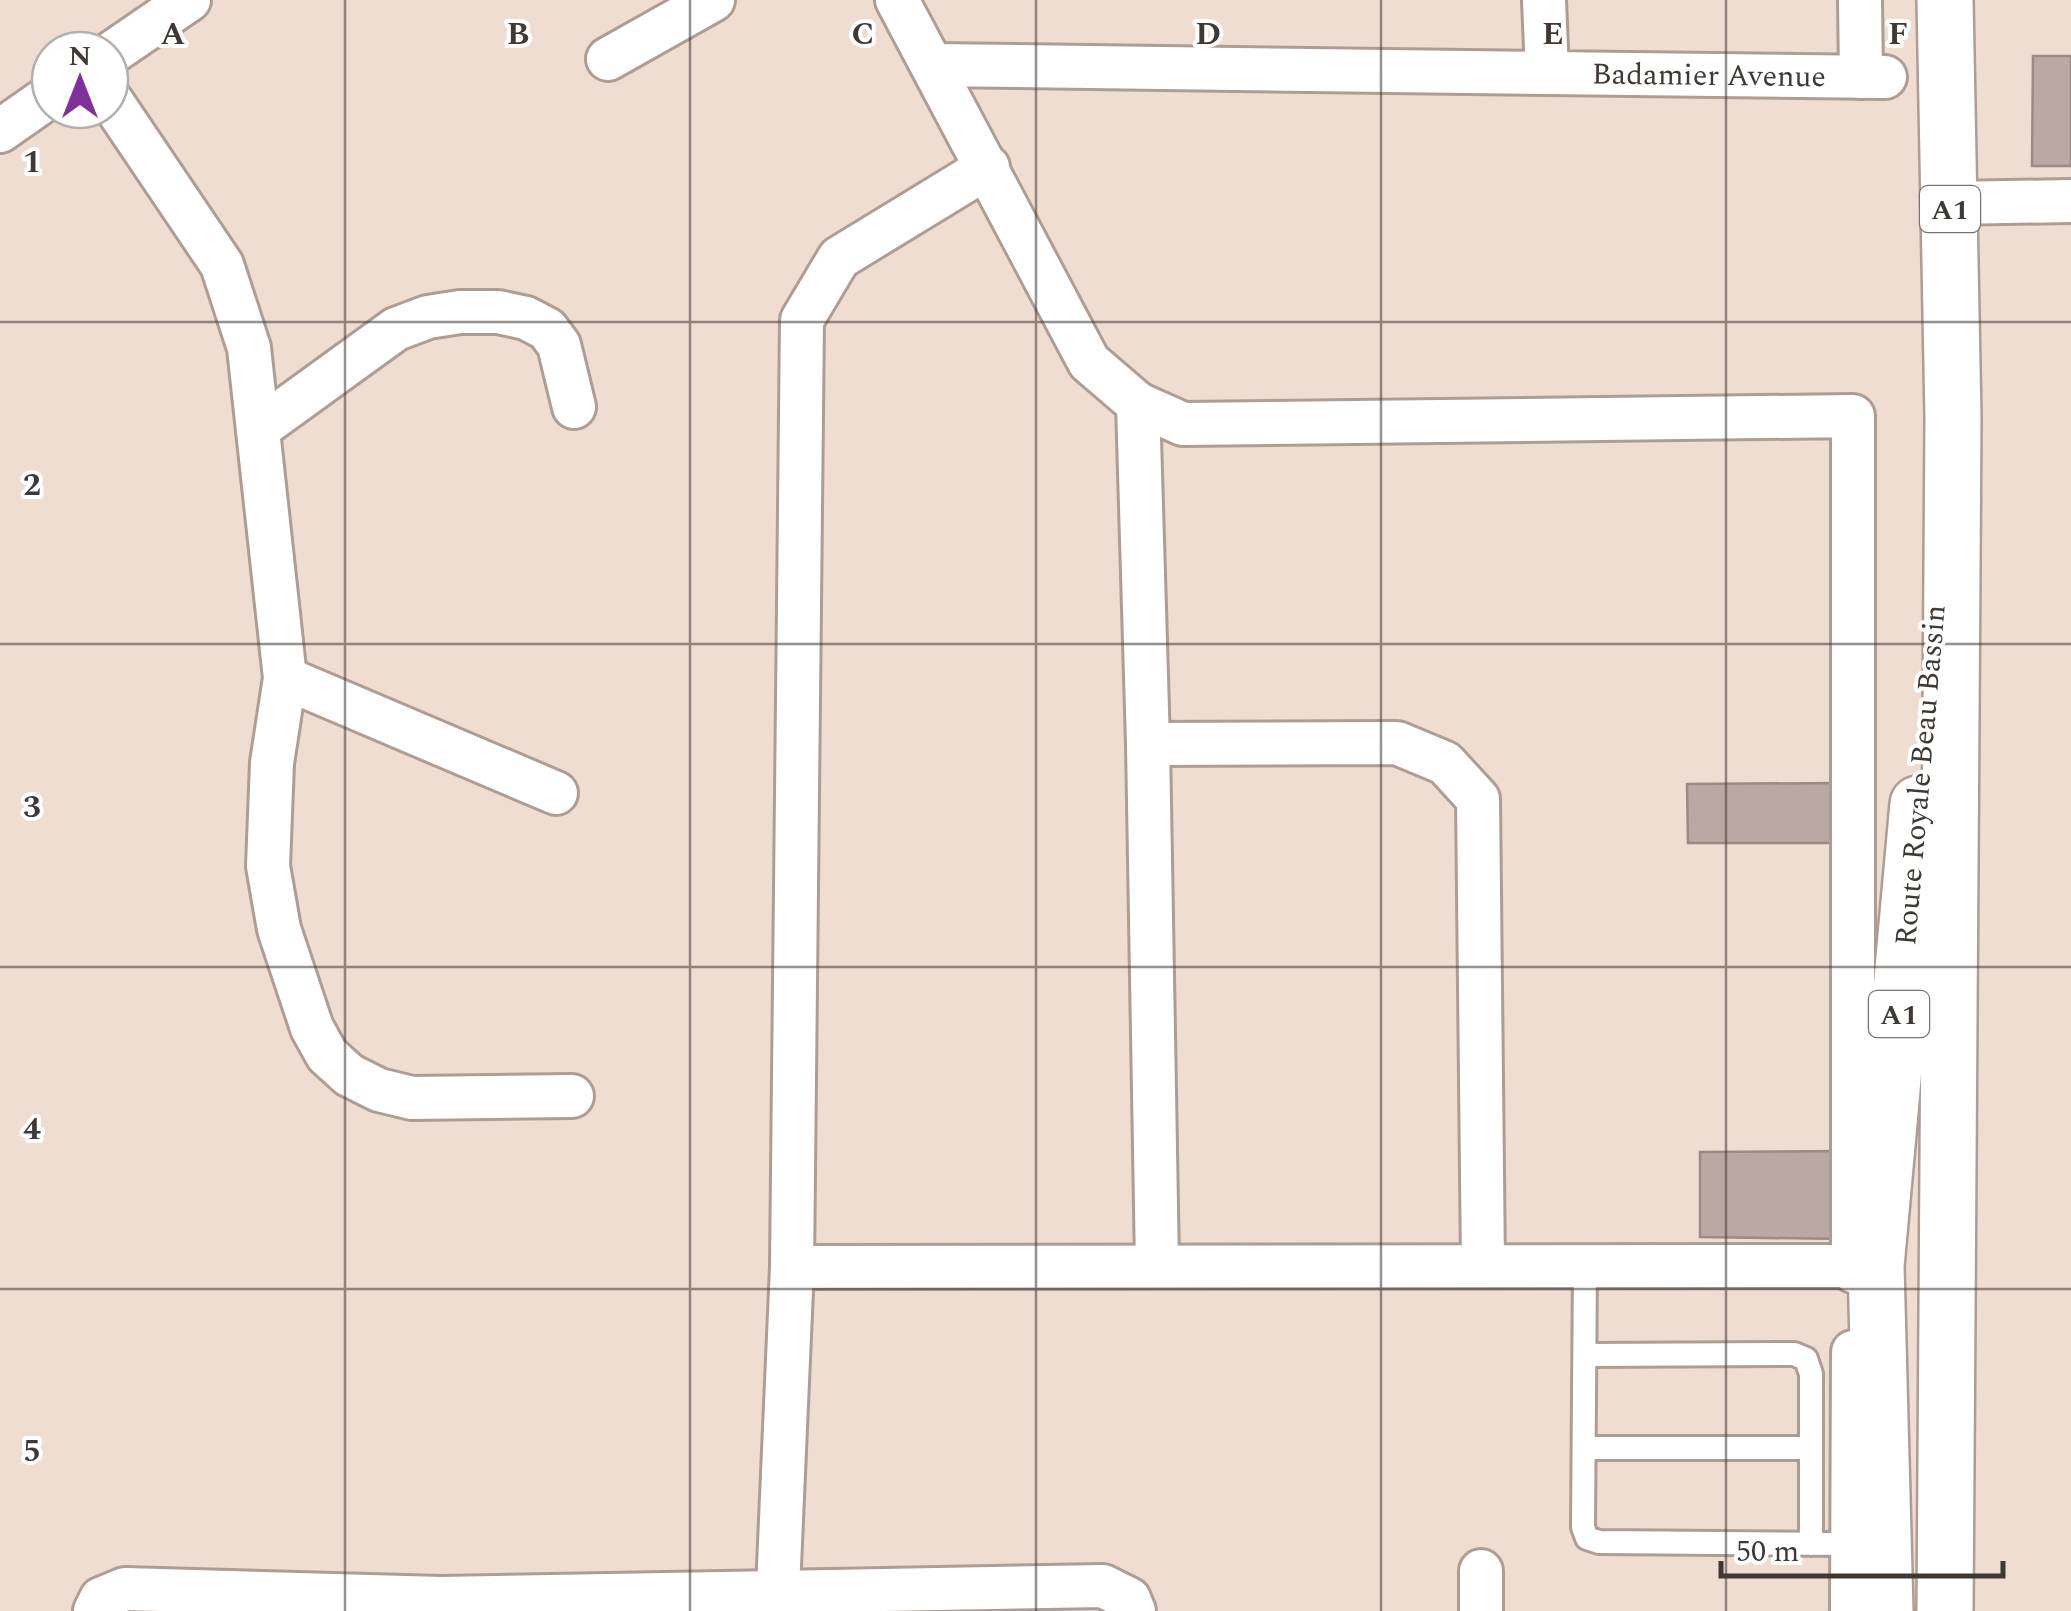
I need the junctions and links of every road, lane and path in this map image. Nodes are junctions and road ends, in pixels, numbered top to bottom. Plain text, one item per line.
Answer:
1 (189, 0) edge
2 (713, 0) edge
3 (896, 0) edge
4 (1544, 0) edge
5 (1860, 0) edge
6 (1945, 0) edge
7 (130, 40) edge
8 (608, 59) dead end
9 (932, 64) junction
10 (1546, 73) junction
11 (30, 110) edge
12 (130, 129) edge
13 (0, 131) edge
14 (988, 167) junction
15 (2071, 201) edge
16 (1950, 203) junction
17 (1138, 404) junction
18 (574, 408) dead end
19 (1952, 418) junction
20 (258, 429) junction
21 (285, 678) junction
22 (1148, 744) junction
23 (556, 793) dead end
24 (572, 1096) dead end
25 (1156, 1265) junction
26 (1483, 1265) junction
27 (1585, 1265) junction
28 (1853, 1266) junction
29 (792, 1267) junction
30 (1585, 1355) junction
31 (1584, 1448) junction
32 (1810, 1448) junction
33 (1831, 1544) junction
34 (778, 1589) junction
35 (442, 1604) edge
36 (95, 1611) edge
37 (1134, 1611) edge
38 (1852, 1611) edge
39 (1886, 1611) edge
40 (1919, 1611) edge
41 (1945, 1611) edge

1 - 7 street
2 - 8 street
3 - 9 street
4 - 10 street
5 - 10 street, Badamier Avenue
6 - 16 main road, Route Royale Beau Bassin / A1
9 - 10 street, Badamier Avenue
9 - 14 street
11 - 13 street
12 - 20 street
14 - 17 street
14 - 29 street
15 - 16 street
16 - 19 main road, Route Royale Beau Bassin / A1
17 - 22 street
17 - 28 street
18 - 20 street
19 - 39 main road, Route Royale Beau Bassin / A1
19 - 40 main road, Route Royale Beau Bassin / A1
19 - 41 main road, Route Royale Beau Bassin / A1
20 - 21 street
21 - 23 street
21 - 24 street
22 - 25 street
22 - 26 street
25 - 26 street
25 - 29 street
26 - 27 street
27 - 28 street
27 - 30 lane
28 - 33 street
29 - 34 street
30 - 31 lane
30 - 32 lane
31 - 32 lane
31 - 33 lane
32 - 33 lane
33 - 38 street
34 - 35 street
34 - 37 street
35 - 36 street

